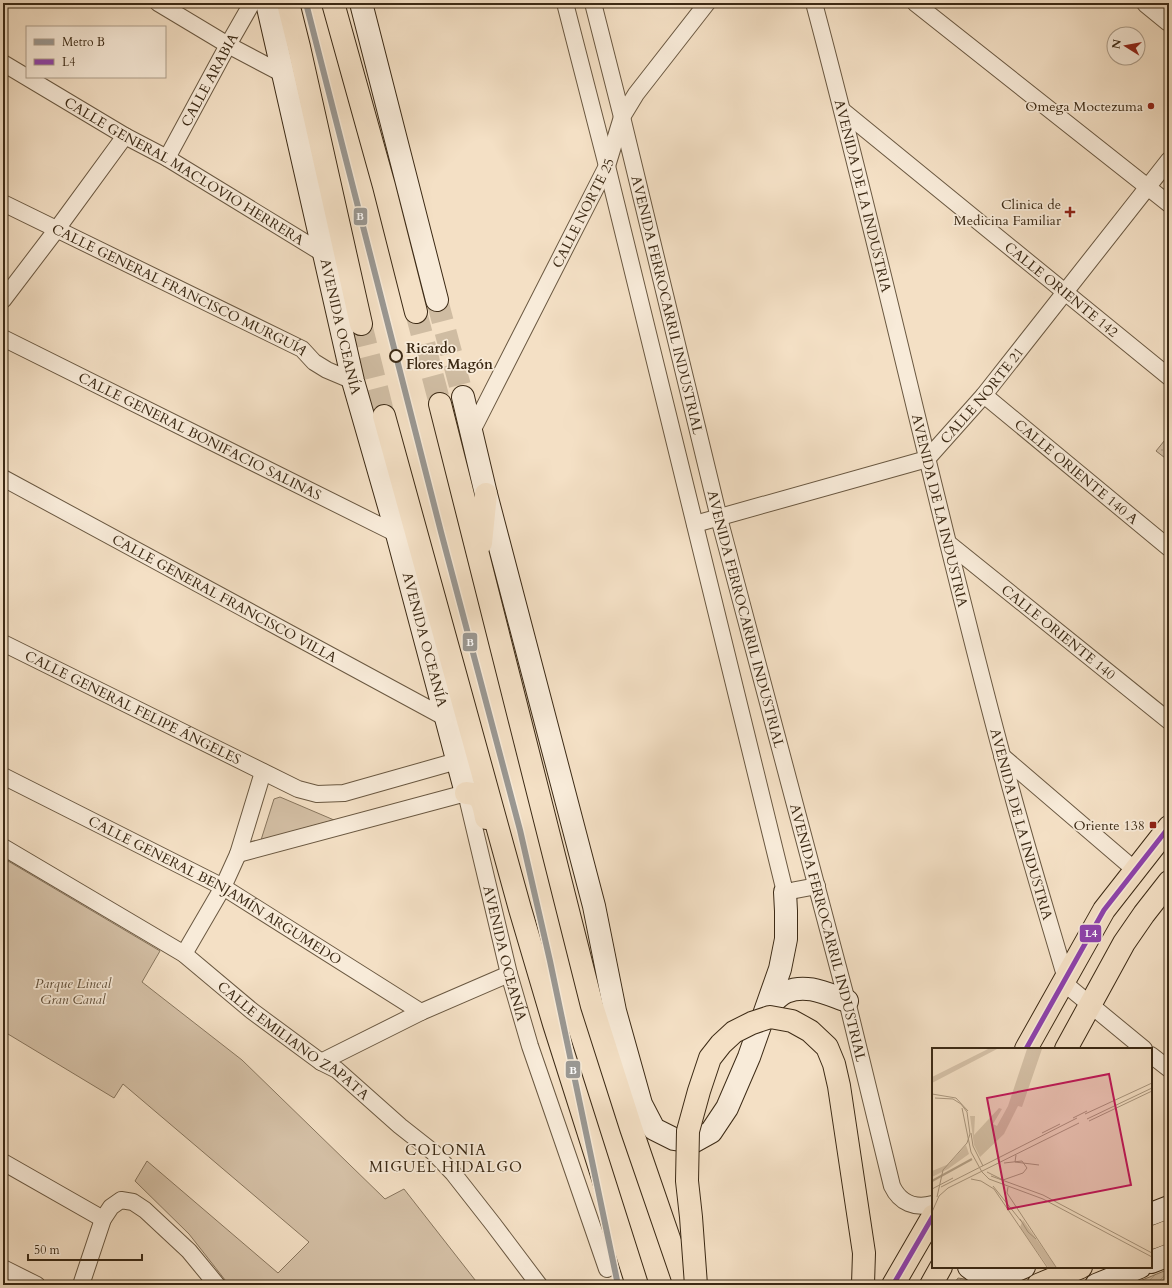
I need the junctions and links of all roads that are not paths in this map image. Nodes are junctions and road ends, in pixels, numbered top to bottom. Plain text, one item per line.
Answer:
1 (158, 3) edge
2 (252, 3) edge
3 (267, 3) edge
4 (288, 3) edge
5 (333, 3) edge
6 (361, 3) edge
7 (565, 3) edge
8 (593, 3) edge
9 (707, 3) edge
10 (814, 3) edge
11 (915, 3) edge
12 (1147, 3) edge
13 (1169, 21) edge
14 (228, 45) junction
15 (3, 63) edge
16 (284, 74) junction
17 (26, 77) edge
18 (28, 78) edge
19 (843, 111) junction
20 (622, 117) junction
21 (125, 136) junction
22 (167, 158) junction
23 (1169, 160) edge
24 (607, 166) junction
25 (1148, 187) junction
26 (3, 203) edge
27 (1169, 204) edge
28 (57, 229) junction
29 (324, 254) junction
30 (1065, 292) junction
31 (3, 300) edge
32 (437, 300) tunnel mouth
33 (416, 312) tunnel mouth
34 (360, 324) tunnel mouth
35 (3, 338) edge
36 (1169, 376) edge
37 (354, 381) junction
38 (984, 395) junction
39 (463, 397) tunnel mouth
40 (440, 404) tunnel mouth
41 (384, 416) tunnel mouth
42 (471, 433) junction
43 (927, 460) junction
44 (3, 478) edge
45 (486, 494) junction
46 (719, 518) junction
47 (695, 524) junction
48 (397, 534) junction
49 (948, 543) junction
50 (1169, 548) edge
51 (480, 560) junction
52 (3, 643) edge
53 (446, 718) junction
54 (1169, 721) edge
55 (1002, 756) junction
56 (457, 761) junction
57 (263, 772) junction
58 (3, 776) edge
59 (466, 793) junction
60 (1169, 827) edge
61 (3, 847) edge
62 (238, 854) junction
63 (1135, 870) junction
64 (817, 886) junction
65 (223, 887) junction
66 (1167, 888) edge
67 (785, 892) junction
68 (520, 909) junction
69 (184, 954) junction
70 (509, 974) junction
71 (1066, 979) junction
72 (846, 1001) junction
73 (1090, 1006) junction
74 (767, 1008) junction
75 (421, 1012) junction
76 (1027, 1048) edge
77 (1067, 1048) edge
78 (1143, 1048) edge
79 (1152, 1056) edge
80 (321, 1062) junction
81 (1169, 1069) edge
82 (3, 1162) edge
83 (932, 1204) edge
84 (1169, 1207) edge
85 (1152, 1214) edge
86 (932, 1218) edge
87 (103, 1219) junction
88 (1169, 1231) edge
89 (1152, 1238) edge
90 (1169, 1255) edge
91 (1152, 1262) edge
92 (3, 1268) edge
93 (606, 1268) dead end
94 (940, 1268) edge
95 (970, 1268) edge
96 (1022, 1268) edge
97 (1079, 1268) edge
98 (1138, 1268) edge
99 (634, 1276) edge
100 (37, 1285) edge
101 (81, 1285) edge
102 (217, 1285) edge
103 (540, 1285) edge
104 (685, 1285) edge
105 (696, 1285) edge
106 (863, 1285) edge
107 (893, 1285) edge
108 (932, 1285) edge
109 (1038, 1285) edge
110 (1096, 1285) edge

1 - 14 street
2 - 14 street, CALLE ARABIA
3 - 16 main road, AVENIDA OCEANÍA
4 - 34 main road, AVENIDA OCEANÍA
5 - 33 main road
6 - 32 main road
7 - 24 street, AVENIDA FERROCARRIL INDUSTRIAL
8 - 20 street, AVENIDA FERROCARRIL INDUSTRIAL
9 - 20 street, CALLE NORTE 25
10 - 19 street, AVENIDA DE LA INDUSTRIA
11 - 25 street
12 - 13 street
14 - 16 street
14 - 22 street, CALLE ARABIA
15 - 17 street, CALLE GENERAL MACLOVIO HERRERA
16 - 29 main road, AVENIDA OCEANÍA
18 - 21 street, CALLE GENERAL MACLOVIO HERRERA
19 - 30 street, CALLE ORIENTE 142
19 - 43 street, AVENIDA DE LA INDUSTRIA
20 - 24 street, CALLE NORTE 25
20 - 46 street, AVENIDA FERROCARRIL INDUSTRIAL
21 - 22 street, CALLE GENERAL MACLOVIO HERRERA
21 - 28 street
22 - 29 street, CALLE GENERAL MACLOVIO HERRERA
23 - 25 street, CALLE NORTE 21
24 - 42 street, CALLE NORTE 25
24 - 47 street, AVENIDA FERROCARRIL INDUSTRIAL
25 - 27 street
25 - 30 street, CALLE NORTE 21
26 - 28 street, CALLE GENERAL FRANCISCO MURGUÍA
28 - 31 street
28 - 37 street, CALLE GENERAL FRANCISCO MURGUÍA
29 - 37 main road, AVENIDA OCEANÍA
30 - 36 street, CALLE ORIENTE 142
30 - 38 street, CALLE NORTE 21
35 - 48 street, CALLE GENERAL BONIFACIO SALINAS
37 - 48 main road, AVENIDA OCEANÍA
38 - 43 street, CALLE NORTE 21
38 - 50 street, CALLE ORIENTE 140 A
39 - 42 main road
40 - 51 main road
41 - 68 main road, AVENIDA OCEANÍA
42 - 45 main road
43 - 46 street
43 - 49 street, AVENIDA DE LA INDUSTRIA
44 - 53 street, CALLE GENERAL FRANCISCO VILLA
45 - 51 main road
45 - 74 main road
46 - 47 street
46 - 64 street, AVENIDA FERROCARRIL INDUSTRIAL
47 - 67 street, AVENIDA FERROCARRIL INDUSTRIAL
48 - 53 main road, AVENIDA OCEANÍA
49 - 54 street, CALLE ORIENTE 140
49 - 55 street, AVENIDA DE LA INDUSTRIA
51 - 104 main road
52 - 57 street, CALLE GENERAL FELIPE ÁNGELES
53 - 56 main road, AVENIDA OCEANÍA
55 - 63 street
55 - 71 street, AVENIDA DE LA INDUSTRIA
56 - 57 street, CALLE GENERAL FELIPE ÁNGELES
56 - 59 main road, AVENIDA OCEANÍA
57 - 62 street
58 - 65 street, CALLE GENERAL BENJAMÍN ARGUMEDO
59 - 62 street
59 - 68 main road
59 - 70 street, AVENIDA OCEANÍA
60 - 63 main road
61 - 69 street, CALLE EMILIANO ZAPATA
62 - 65 street
63 - 71 main road
64 - 67 street
64 - 72 street, AVENIDA FERROCARRIL INDUSTRIAL
65 - 69 street
65 - 75 street, CALLE GENERAL BENJAMÍN ARGUMEDO
66 - 73 main road
67 - 74 main road
68 - 99 main road, AVENIDA OCEANÍA
69 - 80 street, CALLE EMILIANO ZAPATA
70 - 75 street
70 - 93 street, AVENIDA OCEANÍA
71 - 73 street, AVENIDA DE LA INDUSTRIA
71 - 76 main road
72 - 74 main road
72 - 83 street, AVENIDA FERROCARRIL INDUSTRIAL
73 - 77 main road
73 - 78 street, AVENIDA DE LA INDUSTRIA
75 - 80 street
79 - 81 street
80 - 103 street, CALLE EMILIANO ZAPATA
82 - 87 street
84 - 85 main road
86 - 107 main road
87 - 101 street
87 - 102 street
88 - 89 main road
90 - 91 main road
92 - 100 street
94 - 108 main road
95 - 96 main road
97 - 109 main road
98 - 110 main road
105 - 106 main road, bridge

